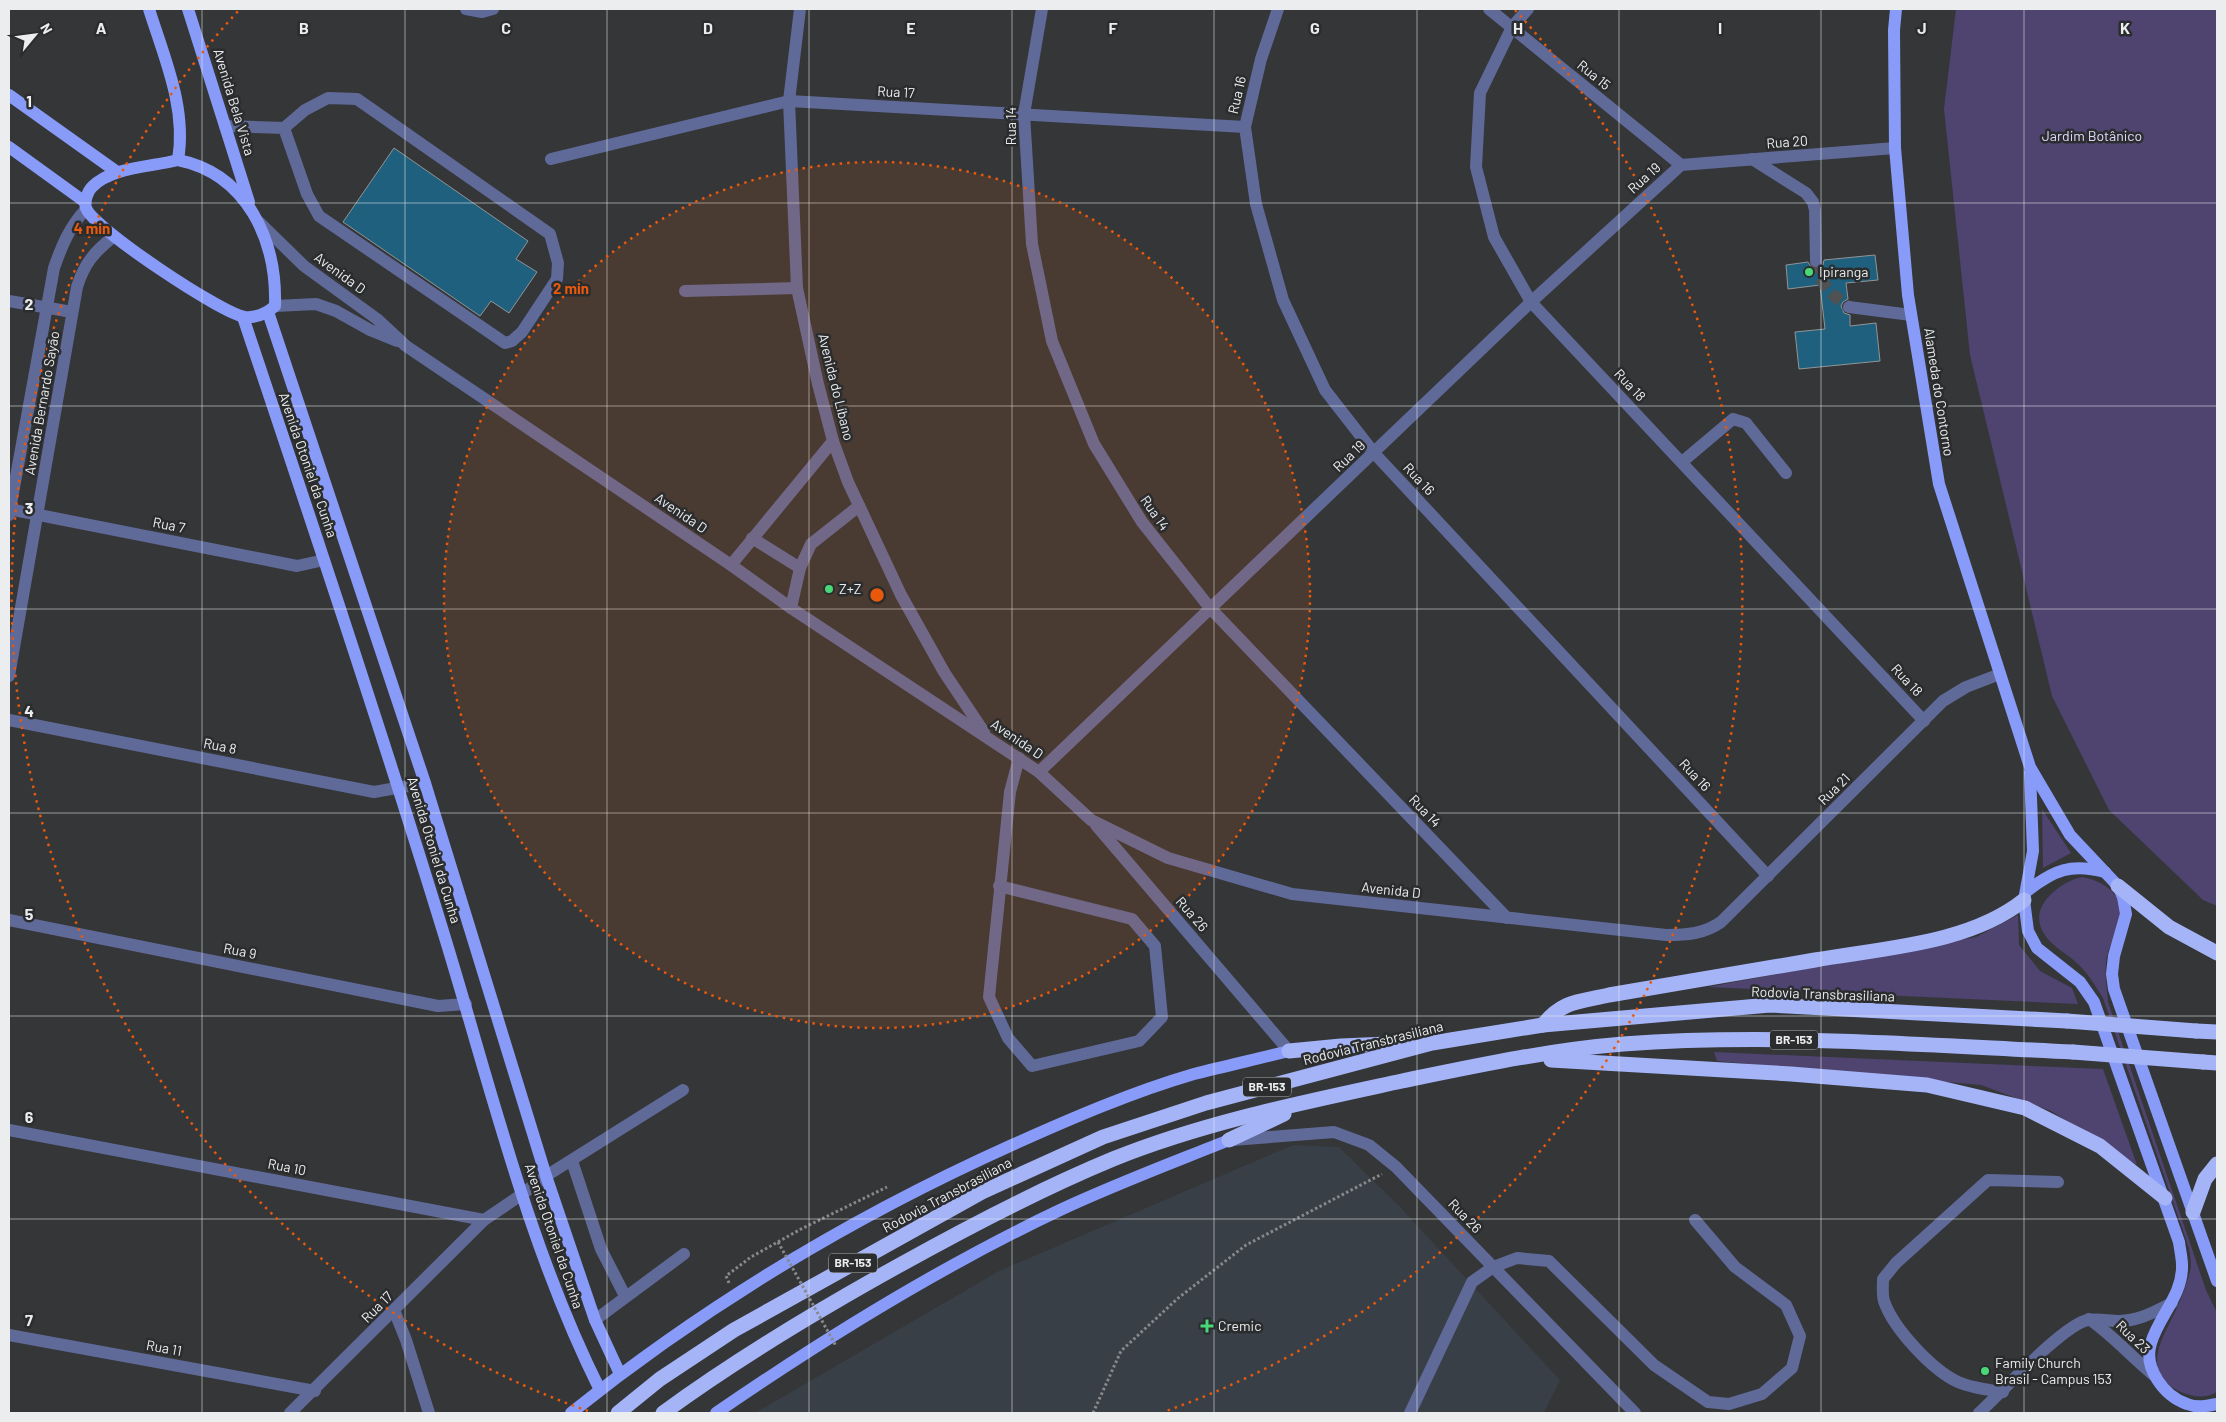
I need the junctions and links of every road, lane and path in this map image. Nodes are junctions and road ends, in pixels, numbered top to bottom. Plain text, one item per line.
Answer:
1 (149, 9) edge
2 (188, 9) edge
3 (466, 9) edge
4 (493, 9) edge
5 (800, 9) edge
6 (1042, 9) edge
7 (1278, 9) edge
8 (1489, 9) edge
9 (1528, 9) edge
10 (1896, 9) edge
11 (1512, 28) junction
12 (9, 95) edge
13 (789, 101) junction
14 (1024, 114) junction
15 (225, 126) junction
16 (1245, 127) junction
17 (284, 128) junction
18 (9, 148) edge
19 (1895, 148) junction
20 (552, 159) dead end
21 (1752, 159) junction
22 (178, 160) junction
23 (1681, 165) junction
24 (116, 172) junction
25 (86, 205) junction
26 (250, 205) junction
27 (259, 222) junction
28 (113, 237) junction
29 (1816, 261) tunnel mouth
30 (797, 288) junction
31 (685, 291) dead end
32 (9, 301) edge
33 (1531, 302) junction
34 (1849, 307) tunnel mouth
35 (46, 309) junction
36 (272, 309) junction
37 (72, 312) junction
38 (1911, 315) junction
39 (242, 317) junction
40 (406, 346) junction
41 (833, 441) junction
42 (1374, 453) junction
43 (1682, 462) junction
44 (1786, 473) dead end
45 (859, 506) junction
46 (9, 511) edge
47 (38, 515) junction
48 (752, 538) junction
49 (324, 560) junction
50 (731, 565) junction
51 (800, 568) junction
52 (791, 608) junction
53 (1210, 608) junction
54 (2000, 674) junction
55 (9, 676) edge
56 (9, 720) edge
57 (1924, 721) junction
58 (987, 736) junction
59 (1019, 758) junction
60 (2030, 767) junction
61 (1039, 772) junction
62 (424, 783) junction
63 (400, 789) junction
64 (1091, 820) junction
65 (2106, 872) junction
66 (1768, 876) junction
67 (998, 886) junction
68 (2118, 886) junction
69 (2026, 896) junction
70 (1507, 918) junction
71 (9, 920) edge
72 (1694, 934) joint
73 (2217, 953) edge
74 (466, 1004) junction
75 (1543, 1025) junction
76 (2217, 1032) edge
77 (1432, 1043) junction
78 (1289, 1051) junction
79 (1515, 1058) junction
80 (2210, 1062) edge
81 (683, 1090) dead end
82 (1315, 1100) junction
83 (9, 1130) edge
84 (1229, 1140) junction
85 (572, 1161) junction
86 (2217, 1164) edge
87 (1396, 1167) junction
88 (546, 1176) junction
89 (2058, 1182) dead end
90 (522, 1195) junction
91 (2165, 1198) junction
92 (2193, 1212) junction
93 (484, 1220) junction
94 (1695, 1220) dead end
95 (801, 1229) dead end
96 (778, 1242) junction
97 (684, 1254) dead end
98 (1493, 1266) junction
99 (726, 1276) dead end
100 (2217, 1281) edge
101 (625, 1296) junction
102 (2172, 1302) junction
103 (394, 1310) junction
104 (2089, 1319) junction
105 (595, 1320) junction
106 (9, 1335) edge
107 (836, 1346) dead end
108 (620, 1374) junction
109 (2156, 1378) junction
110 (600, 1390) junction
111 (314, 1391) junction
112 (2003, 1392) junction
113 (2217, 1404) edge
114 (2204, 1410) edge
115 (290, 1413) edge
116 (429, 1413) edge
117 (571, 1413) edge
118 (618, 1413) edge
119 (663, 1413) edge
120 (716, 1413) edge
121 (1092, 1413) edge
122 (1410, 1413) edge
123 (1636, 1413) edge
124 (1979, 1413) edge

1 - 22 main road
2 - 15 main road, Avenida Bela Vista
3 - 4 street
5 - 13 street, Avenida do Líbano
6 - 14 street, Rua 14
7 - 16 street, Rua 16
8 - 11 street, Rua 15
9 - 11 street, Rua 18
10 - 19 main road, Alameda do Contorno
11 - 23 street, Rua 15
11 - 33 street, Rua 18
12 - 24 main road
13 - 14 street, Rua 17
13 - 20 street, Rua 17
13 - 30 street, Avenida do Líbano
14 - 16 street, Rua 17
14 - 53 street, Rua 14
15 - 17 street
15 - 26 main road, Avenida Bela Vista
16 - 42 street, Rua 16
17 - 17 street
18 - 25 main road
19 - 21 street, Rua 20
19 - 38 main road, Alameda do Contorno
21 - 23 street, Rua 20
21 - 29 street
22 - 24 main road
22 - 26 main road
23 - 33 street, Rua 19
24 - 25 main road
25 - 28 main road
25 - 35 street, Avenida Bernardo Sayão
26 - 27 main road, Avenida Otoniel da Cunha
27 - 36 main road, Avenida Otoniel da Cunha
27 - 40 street, Avenida D
28 - 37 street, Avenida Bernardo Sayão
28 - 39 main road
30 - 31 street
30 - 41 street, Avenida do Líbano
32 - 35 street
33 - 42 street, Rua 19
33 - 43 street, Rua 18
34 - 38 street
35 - 37 street
35 - 46 street, Avenida Bernardo Sayão
36 - 39 main road
36 - 40 street, Avenida D
36 - 62 main road, Avenida Otoniel da Cunha
37 - 47 street, Avenida Bernardo Sayão
38 - 54 main road, Alameda do Contorno
39 - 49 main road, Avenida Otoniel da Cunha
40 - 50 street, Avenida D
41 - 45 street, Avenida do Líbano
41 - 48 street
42 - 53 street, Rua 19
42 - 66 street, Rua 16
43 - 44 street
43 - 57 street, Rua 18
45 - 51 street
45 - 58 street, Avenida do Líbano
46 - 47 street, Rua 7
47 - 49 street, Rua 7
47 - 55 street, Avenida Bernardo Sayão
48 - 50 street
48 - 51 street
49 - 63 main road, Avenida Otoniel da Cunha
50 - 52 street, Avenida D
51 - 52 street
52 - 58 street, Avenida D
53 - 61 street, Rua 19
53 - 70 street, Rua 14
54 - 57 street, Rua 21
54 - 60 main road, Alameda do Contorno
56 - 63 street, Rua 8
57 - 66 street, Rua 21
58 - 59 street, Avenida D
59 - 61 street, Avenida D
59 - 67 street
60 - 65 main road, Alameda do Contorno
60 - 69 main road, Alameda do Contorno
61 - 64 street, Avenida D
62 - 63 street, Rua 8
62 - 88 main road, Avenida Otoniel da Cunha
63 - 74 main road, Avenida Otoniel da Cunha
64 - 70 street, Avenida D
64 - 78 street, Rua 26
65 - 68 main road, Alameda do Contorno
65 - 69 main road
66 - 72 street, Rua 21
67 - 67 street
68 - 73 highway
68 - 92 main road
69 - 75 highway
69 - 91 main road, Alameda do Contorno
70 - 72 street, Avenida D
71 - 74 street, Rua 9
74 - 90 main road, Avenida Otoniel da Cunha
75 - 76 highway, Rodovia Transbrasiliana / BR-153, bridge
75 - 77 highway, Rodovia Transbrasiliana / BR-153
77 - 78 highway
77 - 118 highway, Rodovia Transbrasiliana / BR-153
78 - 108 main road, Rodovia Transbrasiliana
79 - 80 highway, BR-153, bridge
79 - 82 highway, BR-153
79 - 91 highway
81 - 85 street
82 - 84 highway
82 - 119 highway, BR-153
83 - 93 street, Rua 10
84 - 87 street, Rua 26
84 - 120 main road
85 - 88 street
85 - 101 street
86 - 92 highway
87 - 98 street, Rua 26
87 - 121 path
88 - 90 street
88 - 105 main road, Avenida Otoniel da Cunha
89 - 112 street
90 - 93 street
90 - 110 main road, Avenida Otoniel da Cunha
91 - 102 main road, Alameda do Contorno
92 - 100 main road
93 - 103 street, Rua 17
94 - 98 street
95 - 96 path
96 - 99 path
96 - 107 path, bridge
97 - 101 street
98 - 122 street
98 - 123 street, Rua 26
101 - 105 street
102 - 104 street, Rua 23
102 - 109 main road, Alameda do Contorno
103 - 111 street, Rua 17
103 - 116 street
104 - 109 street, Rua 23
104 - 112 street
105 - 108 main road, Avenida Otoniel da Cunha
106 - 111 street, Rua 11
108 - 110 main road, Rodovia Transbrasiliana
109 - 114 main road
110 - 117 main road, Rodovia Transbrasiliana
111 - 115 street, Rua 17
112 - 124 street
113 - 114 main road

